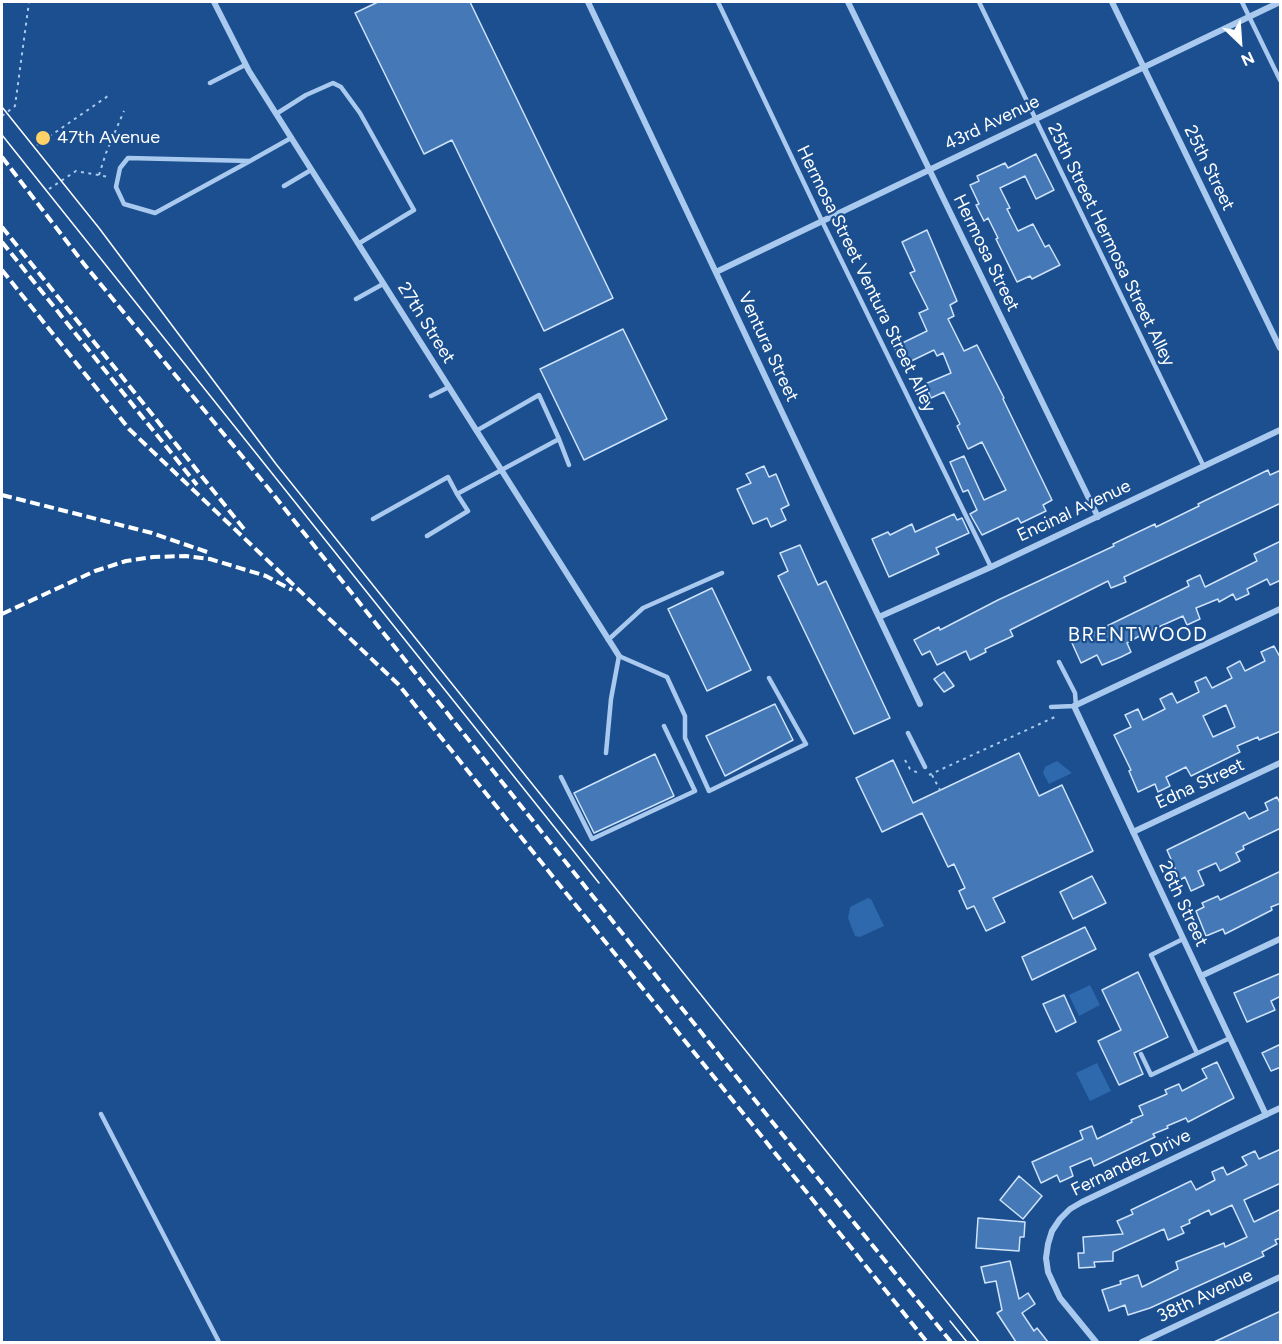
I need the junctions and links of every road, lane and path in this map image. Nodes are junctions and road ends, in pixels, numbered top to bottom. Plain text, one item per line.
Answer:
1 (29, 2) edge
2 (214, 2) edge
3 (588, 2) edge
4 (718, 2) edge
5 (848, 2) edge
6 (979, 2) edge
7 (1112, 2) edge
8 (1242, 2) edge
9 (1281, 2) edge
10 (1249, 16) junction
11 (245, 64) junction
12 (1143, 67) junction
13 (1281, 80) edge
14 (210, 83) dead end
15 (108, 96) dead end
16 (124, 111) dead end
17 (276, 114) junction
18 (2, 116) edge
19 (1035, 119) junction
20 (291, 138) junction
21 (37, 145) dead end
22 (250, 161) junction
23 (311, 170) junction
24 (928, 170) junction
25 (99, 175) junction
26 (118, 178) junction
27 (284, 186) dead end
28 (49, 189) dead end
29 (822, 221) junction
30 (358, 244) junction
31 (716, 272) junction
32 (384, 284) junction
33 (356, 299) dead end
34 (1281, 348) edge
35 (449, 387) junction
36 (431, 396) dead end
37 (1281, 430) edge
38 (476, 431) junction
39 (559, 439) junction
40 (569, 465) dead end
41 (1204, 466) junction
42 (501, 469) junction
43 (456, 494) junction
44 (1098, 517) junction
45 (373, 519) dead end
46 (427, 536) dead end
47 (992, 567) junction
48 (722, 573) dead end
49 (1281, 609) edge
50 (879, 617) junction
51 (608, 640) junction
52 (619, 656) junction
53 (1059, 662) dead end
54 (769, 678) dead end
55 (920, 704) dead end
56 (1075, 706) junction
57 (1052, 707) dead end
58 (1060, 715) dead end
59 (664, 726) dead end
60 (908, 733) dead end
61 (606, 753) dead end
62 (905, 760) dead end
63 (1281, 763) edge
64 (925, 767) dead end
65 (932, 775) junction
66 (561, 777) dead end
67 (940, 790) dead end
68 (1133, 832) junction
69 (1183, 939) junction
70 (1281, 939) edge
71 (1201, 976) junction
72 (1230, 1038) junction
73 (1197, 1053) junction
74 (1141, 1054) dead end
75 (1281, 1108) edge
76 (101, 1114) dead end
77 (1266, 1115) junction
78 (1281, 1277) edge
79 (219, 1342) edge
80 (1096, 1342) edge
81 (1142, 1342) edge

1 - 18 path
2 - 11 street, 27th Street
3 - 31 street, Ventura Street
4 - 29 lane, Hermosa Street Ventura Street Alley
5 - 24 street, Hermosa Street
6 - 19 lane, 25th Street Hermosa Street Alley
7 - 12 street, 25th Street
8 - 10 lane
9 - 10 street, 43rd Avenue
10 - 12 street, 43rd Avenue
10 - 13 lane
11 - 14 lane
11 - 17 street, 27th Street
12 - 19 street, 43rd Avenue
12 - 34 street, 25th Street
15 - 21 path
16 - 25 path
17 - 20 street, 27th Street
17 - 30 lane
19 - 24 street, 43rd Avenue
19 - 41 lane, 25th Street Hermosa Street Alley
20 - 22 lane
20 - 23 street, 27th Street
22 - 26 lane
22 - 26 lane
23 - 27 lane
23 - 30 street, 27th Street
24 - 29 street, 43rd Avenue
24 - 44 street, Hermosa Street
25 - 26 path
25 - 28 path
29 - 31 street, 43rd Avenue
29 - 47 lane, Hermosa Street Ventura Street Alley
30 - 32 street, 27th Street
31 - 50 street, Ventura Street
32 - 33 lane
32 - 35 street, 27th Street
35 - 36 lane
35 - 38 street, 27th Street
37 - 41 street, Encinal Avenue
38 - 39 lane
38 - 42 street, 27th Street
39 - 40 lane
39 - 42 lane
41 - 44 street, Encinal Avenue
42 - 43 lane
42 - 51 street, 27th Street
43 - 45 lane
43 - 46 lane
44 - 47 street, Encinal Avenue
47 - 50 street, Encinal Avenue
48 - 51 lane
49 - 56 street
50 - 55 street, Ventura Street
51 - 52 street, 27th Street
52 - 54 lane
52 - 61 lane
53 - 56 lane
56 - 57 lane
56 - 68 street, 26th Street
58 - 65 path
59 - 66 lane
60 - 64 lane
62 - 65 path
63 - 68 street, Edna Street
65 - 67 path
68 - 69 street, 26th Street
69 - 71 street, 26th Street
69 - 73 lane
70 - 71 street
71 - 72 street, 26th Street
72 - 73 lane
72 - 77 street, 26th Street
73 - 74 lane
75 - 77 street, Fernandez Drive
76 - 79 lane
77 - 80 street, Fernandez Drive
78 - 81 street, 38th Avenue

